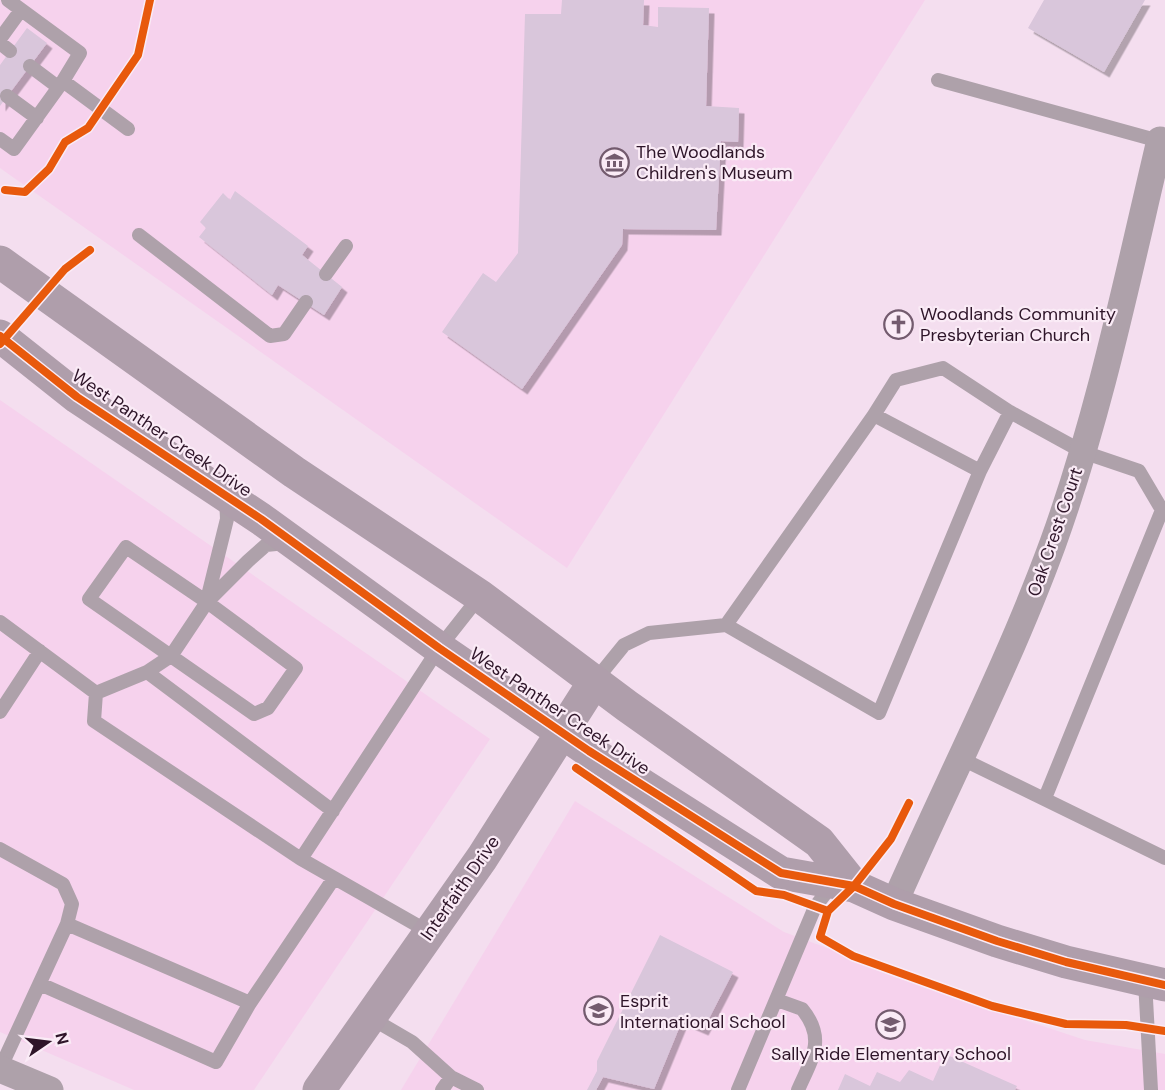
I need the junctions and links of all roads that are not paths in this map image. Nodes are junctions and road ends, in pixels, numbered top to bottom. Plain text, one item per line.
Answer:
1 (8, 0) edge
2 (21, 10) junction
3 (4, 44) edge
4 (30, 66) dead end
5 (938, 80) dead end
6 (61, 84) junction
7 (7, 96) dead end
8 (37, 118) junction
9 (128, 129) dead end
10 (0, 139) edge
11 (1163, 141) edge
12 (139, 235) dead end
13 (346, 246) dead end
14 (0, 262) edge
15 (326, 274) dead end
16 (306, 302) dead end
17 (0, 336) edge
18 (1010, 412) junction
19 (874, 415) junction
20 (1083, 452) junction
21 (980, 471) junction
22 (225, 495) junction
23 (297, 544) junction
24 (480, 596) junction
25 (207, 602) junction
26 (0, 622) edge
27 (726, 625) junction
28 (439, 648) junction
29 (39, 651) junction
30 (171, 656) junction
31 (147, 672) junction
32 (594, 682) junction
33 (96, 693) junction
34 (0, 712) edge
35 (562, 733) junction
36 (960, 758) junction
37 (1045, 798) junction
38 (333, 811) junction
39 (0, 849) edge
40 (1165, 858) edge
41 (301, 859) junction
42 (334, 878) junction
43 (843, 880) junction
44 (894, 904) junction
45 (67, 924) junction
46 (429, 932) junction
47 (1155, 983) edge
48 (40, 984) junction
49 (777, 1000) junction
50 (250, 1003) junction
51 (369, 1017) junction
52 (0, 1069) edge
53 (451, 1077) junction
54 (50, 1090) edge
55 (319, 1090) edge
56 (442, 1090) edge
57 (477, 1090) edge
58 (738, 1090) edge
59 (798, 1090) edge
60 (1151, 1090) edge

1 - 2 lane
2 - 3 lane
2 - 6 lane
4 - 6 lane
5 - 11 lane
6 - 8 lane
6 - 9 lane
7 - 8 lane
8 - 10 lane
11 - 20 street, Oak Crest Court
12 - 16 lane
13 - 15 lane
14 - 24 street, West Panther Creek Drive
17 - 22 street, West Panther Creek Drive
18 - 19 lane
18 - 20 lane
18 - 21 lane
19 - 21 lane
19 - 27 lane
20 - 36 street, Oak Crest Court
20 - 37 lane
21 - 27 lane
22 - 23 street, West Panther Creek Drive
22 - 25 lane
23 - 25 lane
23 - 28 street, West Panther Creek Drive
24 - 28 lane
24 - 32 street, West Panther Creek Drive
25 - 30 lane
25 - 30 lane
25 - 30 lane
26 - 29 lane
27 - 32 lane
28 - 35 street, West Panther Creek Drive
28 - 38 lane
29 - 33 lane
29 - 34 lane
30 - 31 lane
31 - 33 lane
31 - 38 lane
32 - 35 street, Interfaith Drive
32 - 43 street, West Panther Creek Drive
33 - 41 lane
35 - 43 street, West Panther Creek Drive
35 - 46 street, Interfaith Drive
36 - 37 lane
36 - 44 street, Oak Crest Court
37 - 40 lane
38 - 41 lane
39 - 45 lane
41 - 42 lane
42 - 46 lane
42 - 50 lane
43 - 44 street, West Panther Creek Drive
43 - 49 lane
44 - 47 street, West Panther Creek Drive
45 - 48 lane
45 - 50 lane
46 - 51 street, Interfaith Drive
47 - 60 lane
48 - 50 lane
48 - 52 lane
49 - 58 lane
49 - 59 lane
51 - 53 lane
51 - 55 street, Interfaith Drive
52 - 54 street
53 - 56 lane
53 - 57 lane

